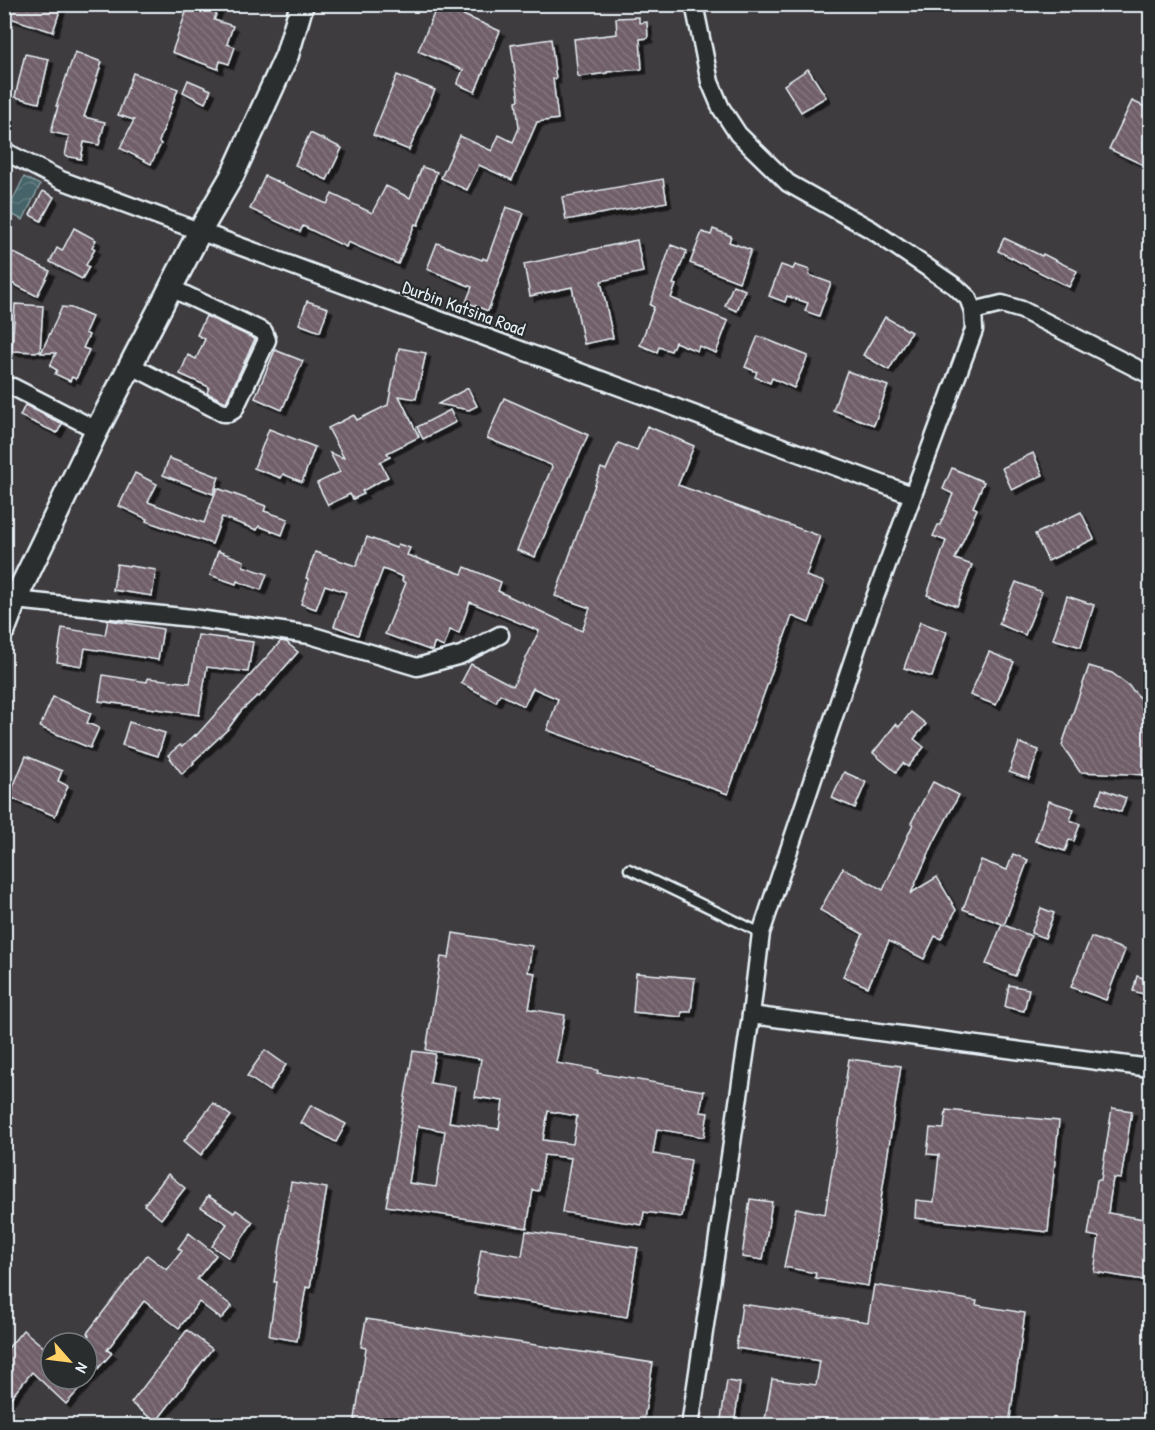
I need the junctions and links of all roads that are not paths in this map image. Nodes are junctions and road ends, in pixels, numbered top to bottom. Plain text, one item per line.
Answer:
1 (302, 4) edge
2 (694, 4) edge
3 (4, 151) edge
4 (200, 231) junction
5 (171, 288) junction
6 (973, 311) junction
7 (130, 365) junction
8 (1150, 375) edge
9 (4, 388) edge
10 (97, 430) junction
11 (912, 495) junction
12 (15, 600) junction
13 (5, 626) edge
14 (500, 635) dead end
15 (629, 869) dead end
16 (760, 933) junction
17 (751, 1015) junction
18 (1150, 1068) edge
19 (690, 1425) edge

1 - 4 street
2 - 6 street
3 - 4 street, Durbin Katsina Road
4 - 5 street
4 - 11 street, Durbin Katsina Road
5 - 7 street
5 - 7 street
6 - 8 street
6 - 11 street
7 - 10 street
9 - 10 street
10 - 12 street
11 - 16 street
12 - 13 street
12 - 14 street
15 - 16 lane
16 - 17 street
17 - 18 street
17 - 19 street

